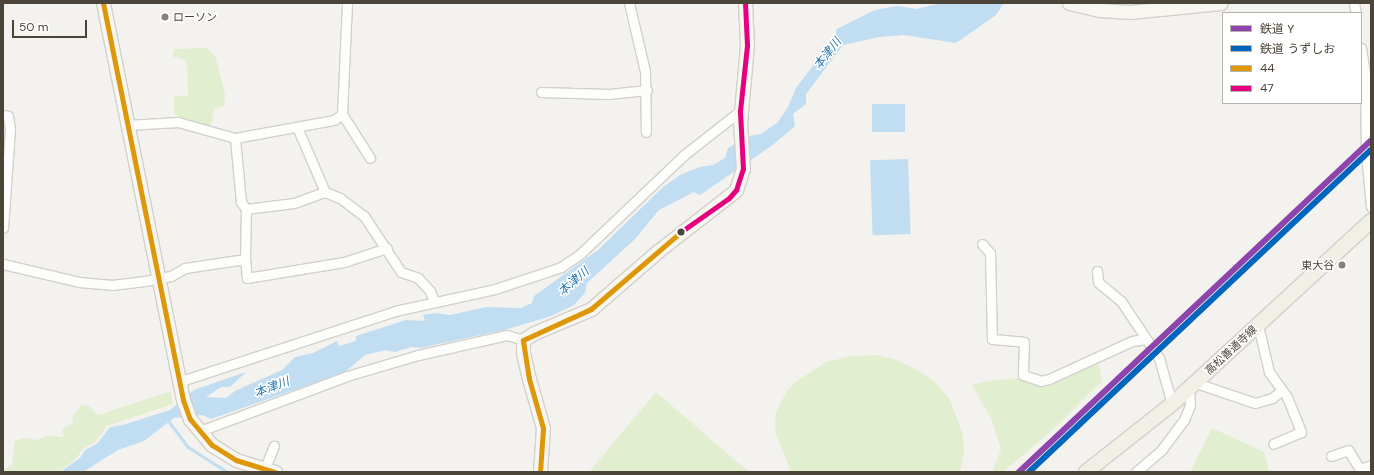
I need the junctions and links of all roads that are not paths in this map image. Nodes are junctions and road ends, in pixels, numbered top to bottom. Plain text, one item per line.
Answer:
1 (103, 3) edge
2 (347, 3) edge
3 (629, 3) edge
4 (745, 3) edge
5 (1069, 3) edge
6 (1221, 3) edge
7 (1362, 61) edge
8 (1363, 74) edge
9 (647, 90) junction
10 (541, 92) dead end
11 (342, 114) junction
12 (3, 115) edge
13 (740, 117) junction
14 (127, 125) junction
15 (297, 127) junction
16 (646, 132) dead end
17 (235, 138) junction
18 (370, 158) dead end
19 (325, 192) junction
20 (1371, 207) edge
21 (246, 209) junction
22 (1371, 221) edge
23 (3, 228) edge
24 (982, 244) dead end
25 (387, 248) junction
26 (245, 259) junction
27 (3, 264) edge
28 (1097, 271) dead end
29 (158, 278) junction
30 (434, 301) junction
31 (1258, 325) junction
32 (1146, 339) junction
33 (523, 340) junction
34 (179, 384) junction
35 (1192, 386) junction
36 (1281, 391) junction
37 (1172, 404) junction
38 (199, 430) junction
39 (1273, 444) dead end
40 (274, 446) dead end
41 (1331, 456) dead end
42 (1371, 465) edge
43 (260, 469) edge
44 (540, 472) edge
45 (1086, 472) edge
46 (1136, 472) edge

1 - 14 street
2 - 11 street
3 - 9 street
4 - 13 street
5 - 6 street
7 - 8 street
8 - 20 street
9 - 10 street
9 - 16 street
11 - 15 street
11 - 18 street
12 - 23 street
13 - 30 street
13 - 33 street
14 - 17 street
14 - 29 street
15 - 17 street
15 - 19 street
17 - 21 street
19 - 21 street
19 - 25 street
21 - 26 street
22 - 31 main road, 高松善通寺線
24 - 32 street
25 - 26 street
25 - 30 street
26 - 29 street
27 - 29 street
28 - 32 street
29 - 34 street
30 - 34 street
31 - 35 main road, 高松善通寺線
31 - 36 street
32 - 37 street
33 - 38 street
33 - 44 street
34 - 38 street
35 - 36 street
35 - 37 main road, 高松善通寺線
35 - 46 street
36 - 39 street
37 - 45 main road, 高松善通寺線
38 - 43 street
40 - 43 street
41 - 42 street

